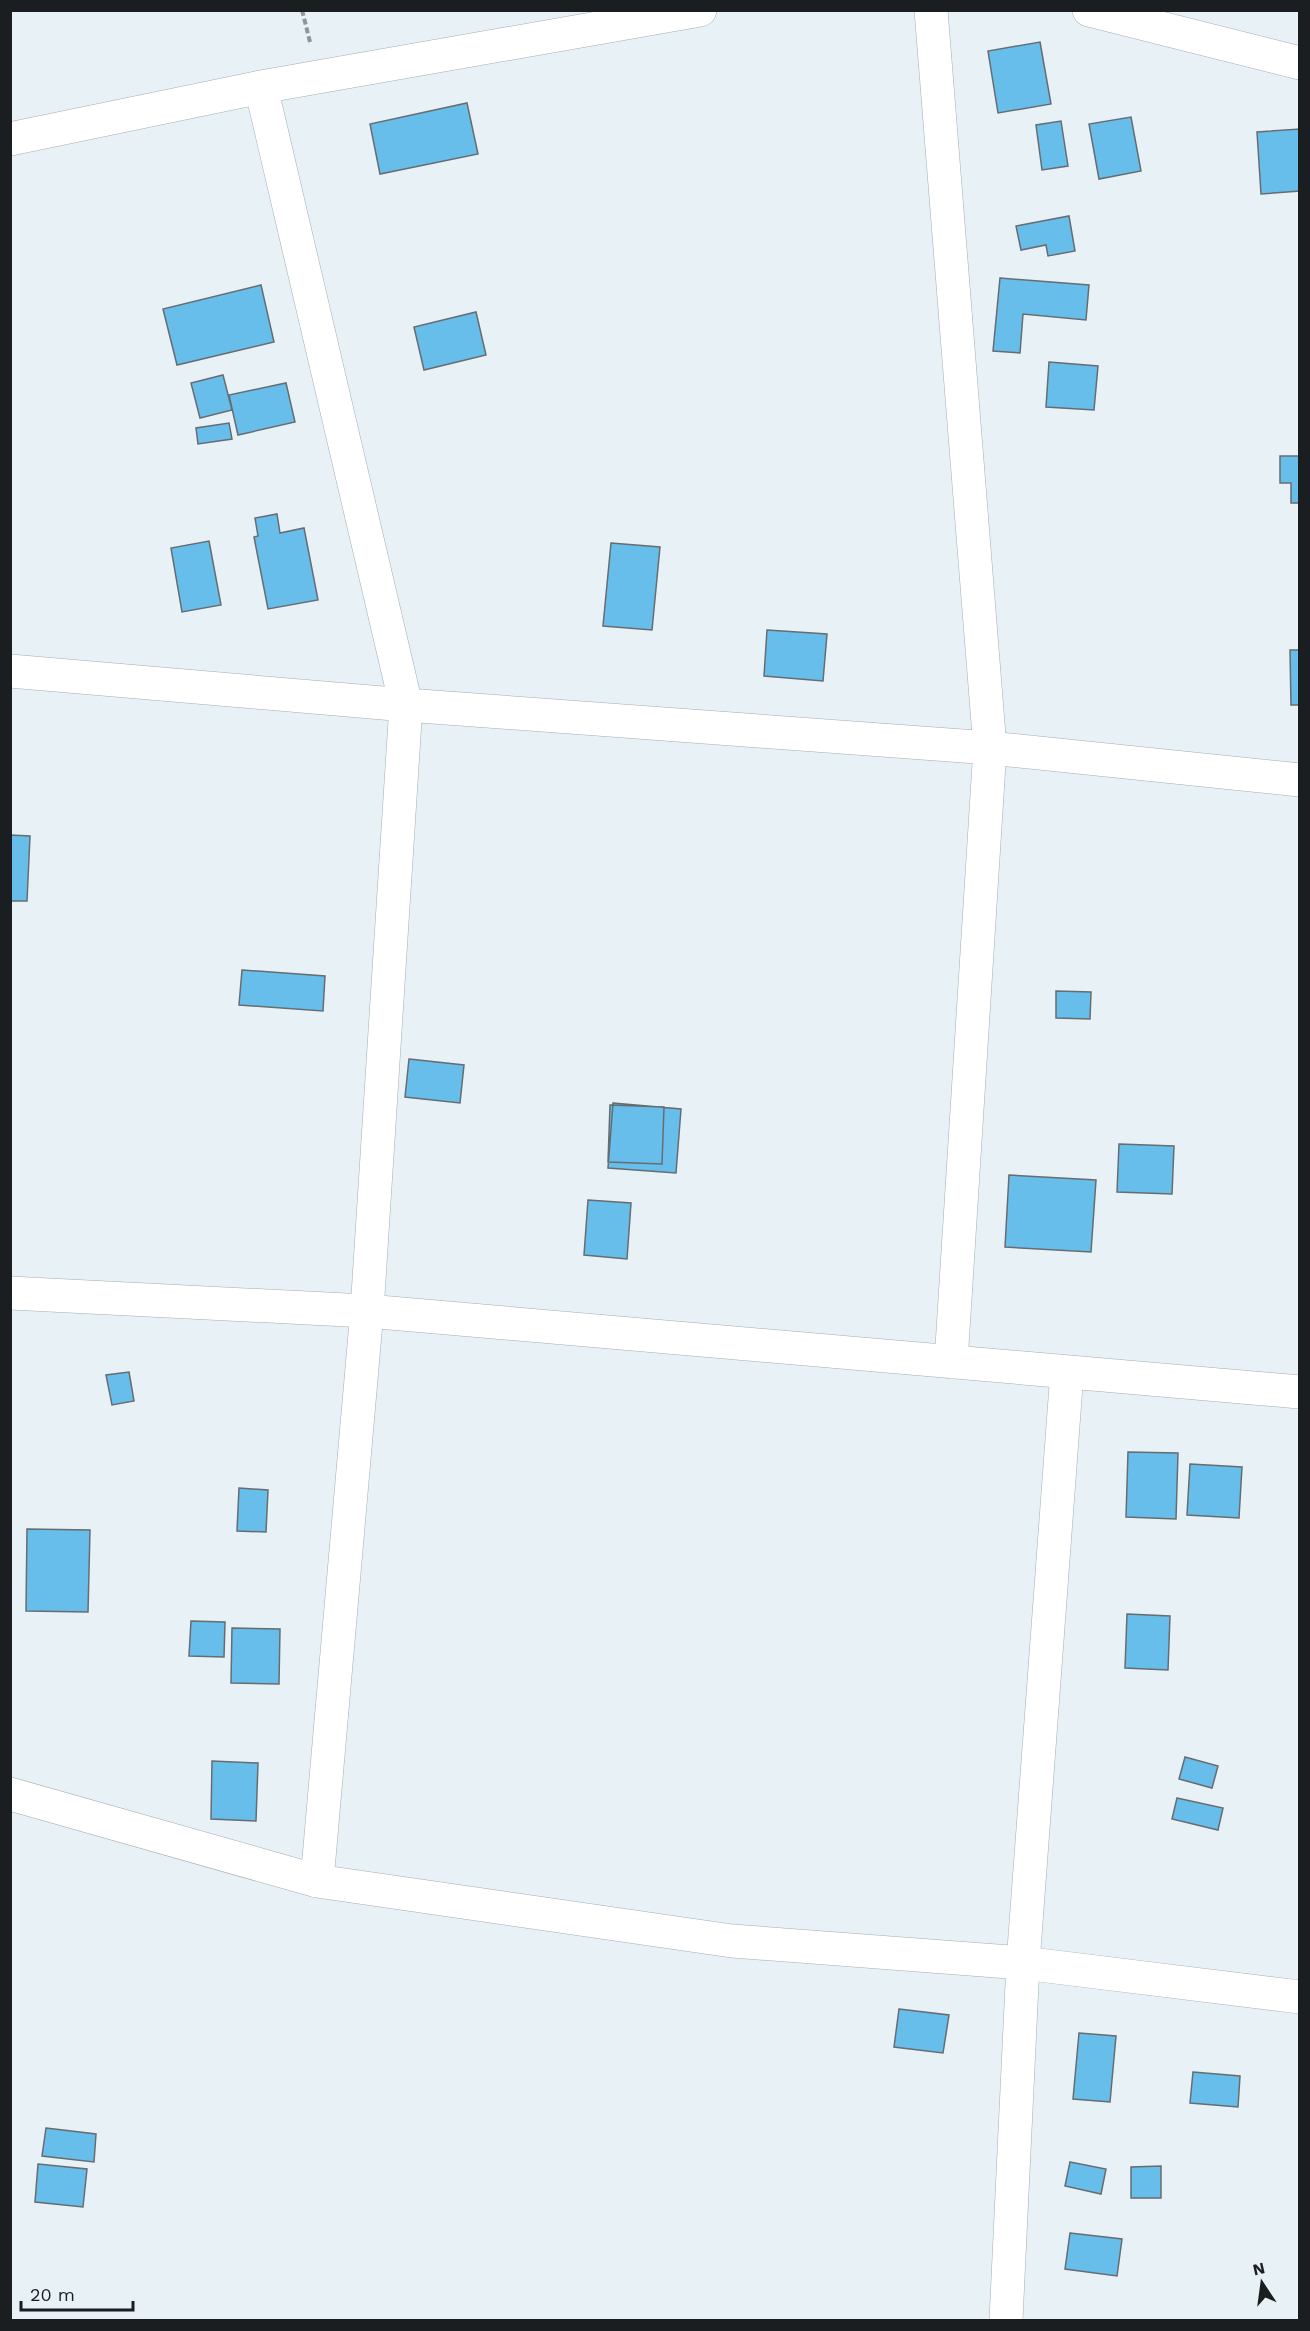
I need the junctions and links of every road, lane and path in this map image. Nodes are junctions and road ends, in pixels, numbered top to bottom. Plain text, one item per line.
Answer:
1 (700, 10) edge
2 (931, 10) edge
3 (1089, 10) edge
4 (1299, 63) edge
5 (261, 87) junction
6 (10, 139) edge
7 (10, 671) edge
8 (406, 705) junction
9 (990, 748) junction
10 (1299, 780) edge
11 (10, 1293) edge
12 (368, 1311) junction
13 (951, 1362) junction
14 (1067, 1372) junction
15 (1299, 1392) edge
16 (10, 1794) edge
17 (317, 1881) junction
18 (1023, 1963) junction
19 (1299, 1997) edge
20 (1006, 2320) edge

1 - 5 street
2 - 9 street
3 - 4 street
5 - 6 street
5 - 8 street
7 - 8 street
8 - 9 street
8 - 12 street
9 - 10 street
9 - 13 street
11 - 12 street
12 - 13 street
12 - 17 street
13 - 14 street
14 - 15 street
14 - 18 street
16 - 17 street
17 - 18 street
18 - 19 street
18 - 20 street

